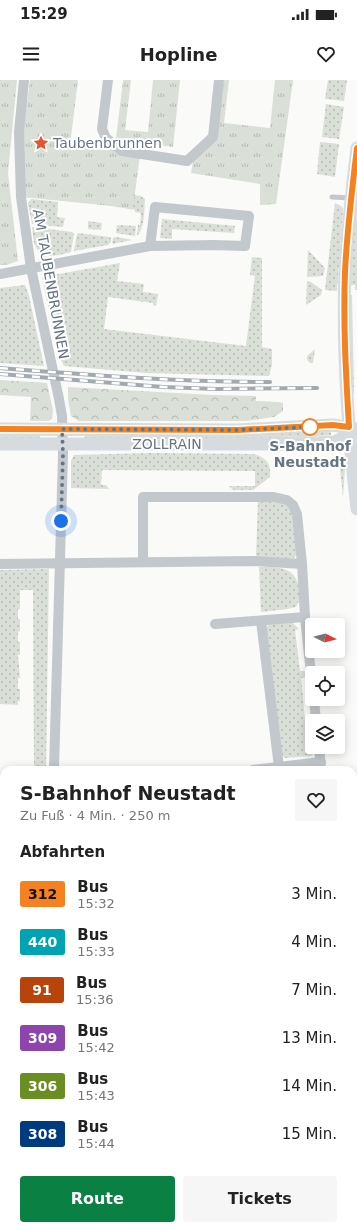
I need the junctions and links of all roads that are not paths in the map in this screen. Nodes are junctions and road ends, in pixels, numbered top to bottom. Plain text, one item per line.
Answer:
1 (24, 80) edge
2 (108, 80) edge
3 (220, 80) edge
4 (357, 148) edge
5 (332, 197) dead end
6 (351, 198) junction
7 (150, 246) junction
8 (31, 268) junction
9 (0, 274) edge
10 (0, 429) edge
11 (62, 429) junction
12 (353, 431) edge
13 (334, 442) junction
14 (0, 444) edge
15 (62, 444) junction
16 (354, 454) edge
17 (357, 509) edge
18 (143, 562) junction
19 (0, 564) edge
20 (59, 564) junction
21 (302, 564) junction
22 (305, 617) junction
23 (261, 621) junction
24 (215, 624) dead end
25 (310, 666) edge
26 (320, 754) edge
27 (54, 766) edge
28 (280, 766) edge
29 (321, 766) edge

1 - 8 street, AM TAUBENBRUNNEN
2 - 3 street
4 - 6 main road
5 - 6 lane
6 - 12 main road
7 - 7 street
7 - 8 street
8 - 9 street
8 - 11 street, AM TAUBENBRUNNEN
10 - 11 main road, ZOLLRAIN
11 - 12 main road, ZOLLRAIN
11 - 15 street, AM TAUBENBRUNNEN
12 - 13 main road, ZOLLRAIN
12 - 16 main road
13 - 15 main road, ZOLLRAIN
13 - 16 main road, ZOLLRAIN
14 - 15 main road, ZOLLRAIN
15 - 20 street, AM TAUBENBRUNNEN
16 - 17 main road
18 - 20 street
18 - 21 street
18 - 21 street
19 - 20 street
20 - 27 street, AM TAUBENBRUNNEN
21 - 22 street
22 - 23 street
22 - 25 street
23 - 24 street
23 - 28 street
26 - 29 street

